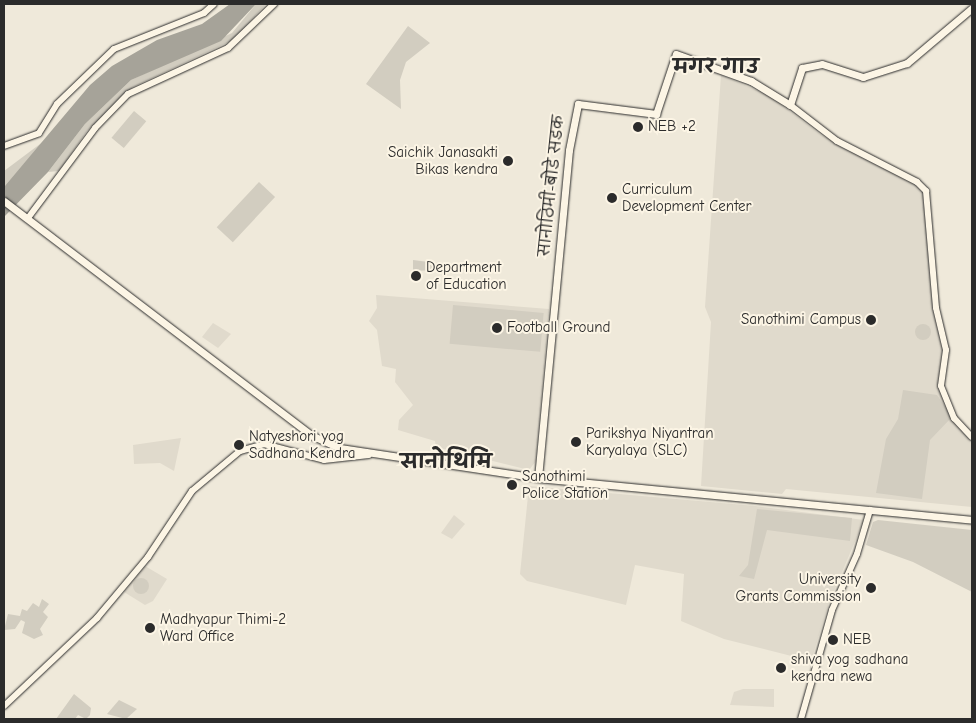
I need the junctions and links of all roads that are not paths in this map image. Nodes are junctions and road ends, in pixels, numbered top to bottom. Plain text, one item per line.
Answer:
1 (214, 4) edge
2 (274, 4) edge
3 (972, 8) edge
4 (790, 105) junction
5 (4, 146) edge
6 (4, 201) edge
7 (28, 218) junction
8 (972, 437) edge
9 (369, 455) junction
10 (538, 478) junction
11 (870, 510) junction
12 (972, 520) edge
13 (4, 706) edge
14 (801, 719) edge

1 - 5 street
2 - 7 street
3 - 4 main road
4 - 8 street
4 - 10 main road, सानोठिमी-बोडे सडक
6 - 7 main road
7 - 9 main road
9 - 10 main road
9 - 13 street
10 - 11 main road
11 - 12 main road
11 - 14 street

